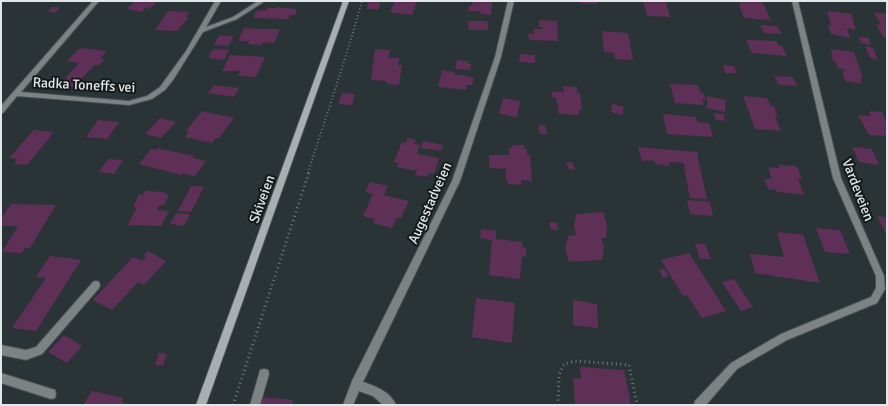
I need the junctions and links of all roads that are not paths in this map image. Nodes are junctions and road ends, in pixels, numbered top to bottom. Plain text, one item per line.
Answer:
1 (96, 1) edge
2 (218, 1) edge
3 (262, 1) edge
4 (346, 1) edge
5 (511, 1) edge
6 (795, 1) edge
7 (200, 31) junction
8 (17, 94) junction
9 (1, 111) edge
10 (96, 285) dead end
11 (884, 290) edge
12 (1, 350) edge
13 (264, 374) dead end
14 (1, 378) edge
15 (356, 385) junction
16 (51, 394) dead end
17 (201, 405) edge
18 (255, 405) edge
19 (348, 405) edge
20 (391, 405) edge
21 (699, 405) edge

1 - 8 street
2 - 7 street, Radka Toneffs vei
3 - 7 street
4 - 17 main road, Skiveien
5 - 15 street, Augestadveien
6 - 11 street, Vardeveien
7 - 8 street, Radka Toneffs vei
8 - 9 street
10 - 12 street
11 - 21 street, Vardeveien
13 - 18 street
14 - 16 street
15 - 19 street, Augestadveien
15 - 20 street

